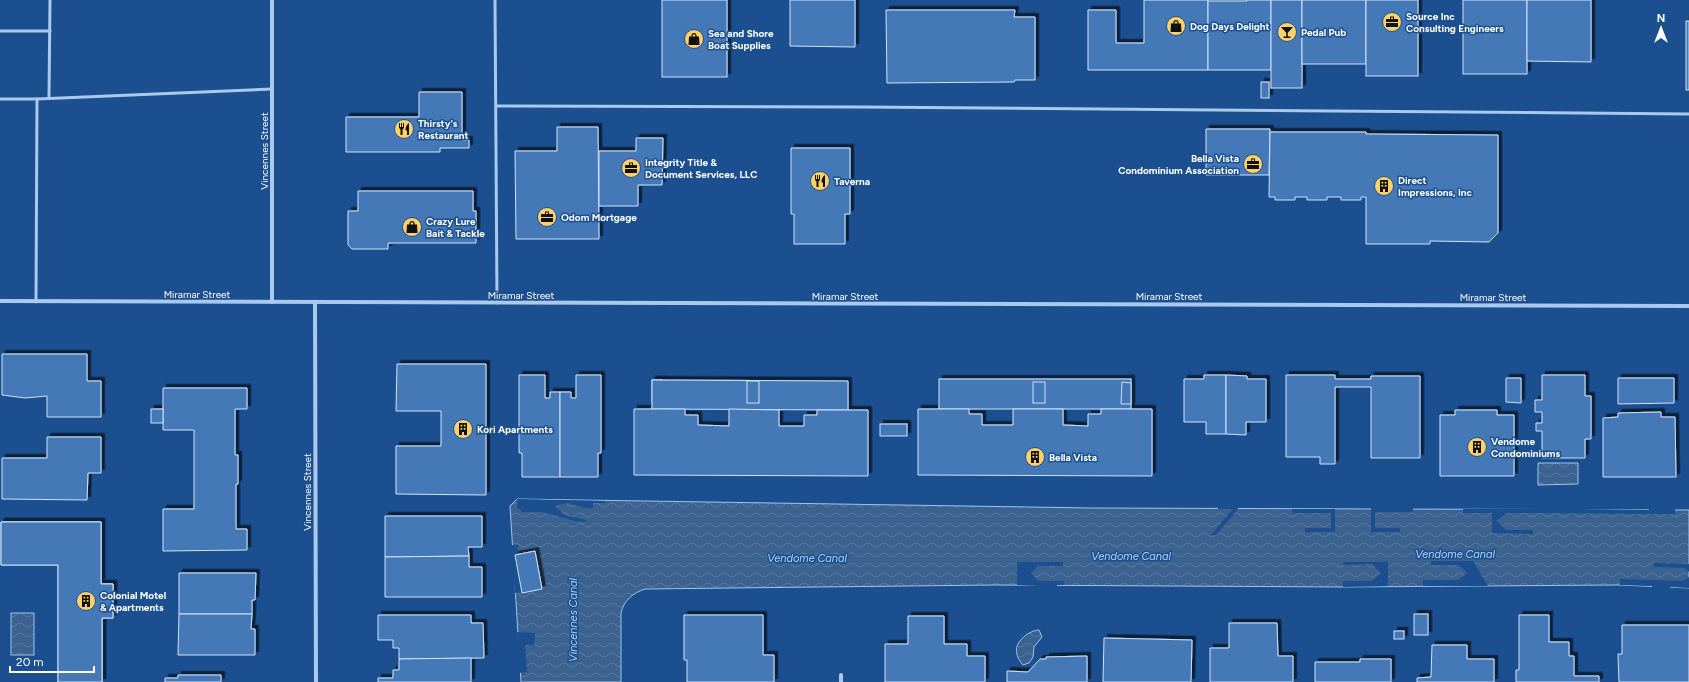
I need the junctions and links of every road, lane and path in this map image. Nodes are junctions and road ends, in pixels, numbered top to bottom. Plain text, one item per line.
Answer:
1 (50, 0) edge
2 (272, 0) edge
3 (495, 0) edge
4 (0, 31) edge
5 (50, 31) junction
6 (272, 89) junction
7 (49, 97) junction
8 (0, 98) edge
9 (37, 98) junction
10 (496, 106) junction
11 (1689, 114) edge
12 (0, 301) edge
13 (36, 302) junction
14 (272, 302) junction
15 (315, 302) junction
16 (497, 303) junction
17 (1689, 306) edge
18 (841, 675) dead end
19 (316, 682) edge
20 (841, 682) edge

1 - 5 lane
2 - 6 street, Vincennes Street
3 - 10 lane
4 - 5 lane
5 - 7 lane
6 - 7 lane
6 - 14 street, Vincennes Street
7 - 9 lane
8 - 9 lane
9 - 13 lane
10 - 11 lane
10 - 16 lane
12 - 13 street, Miramar Street
13 - 14 street, Miramar Street
14 - 15 street, Miramar Street
15 - 16 street, Miramar Street
15 - 19 street, Vincennes Street
16 - 17 street, Miramar Street
18 - 20 street

